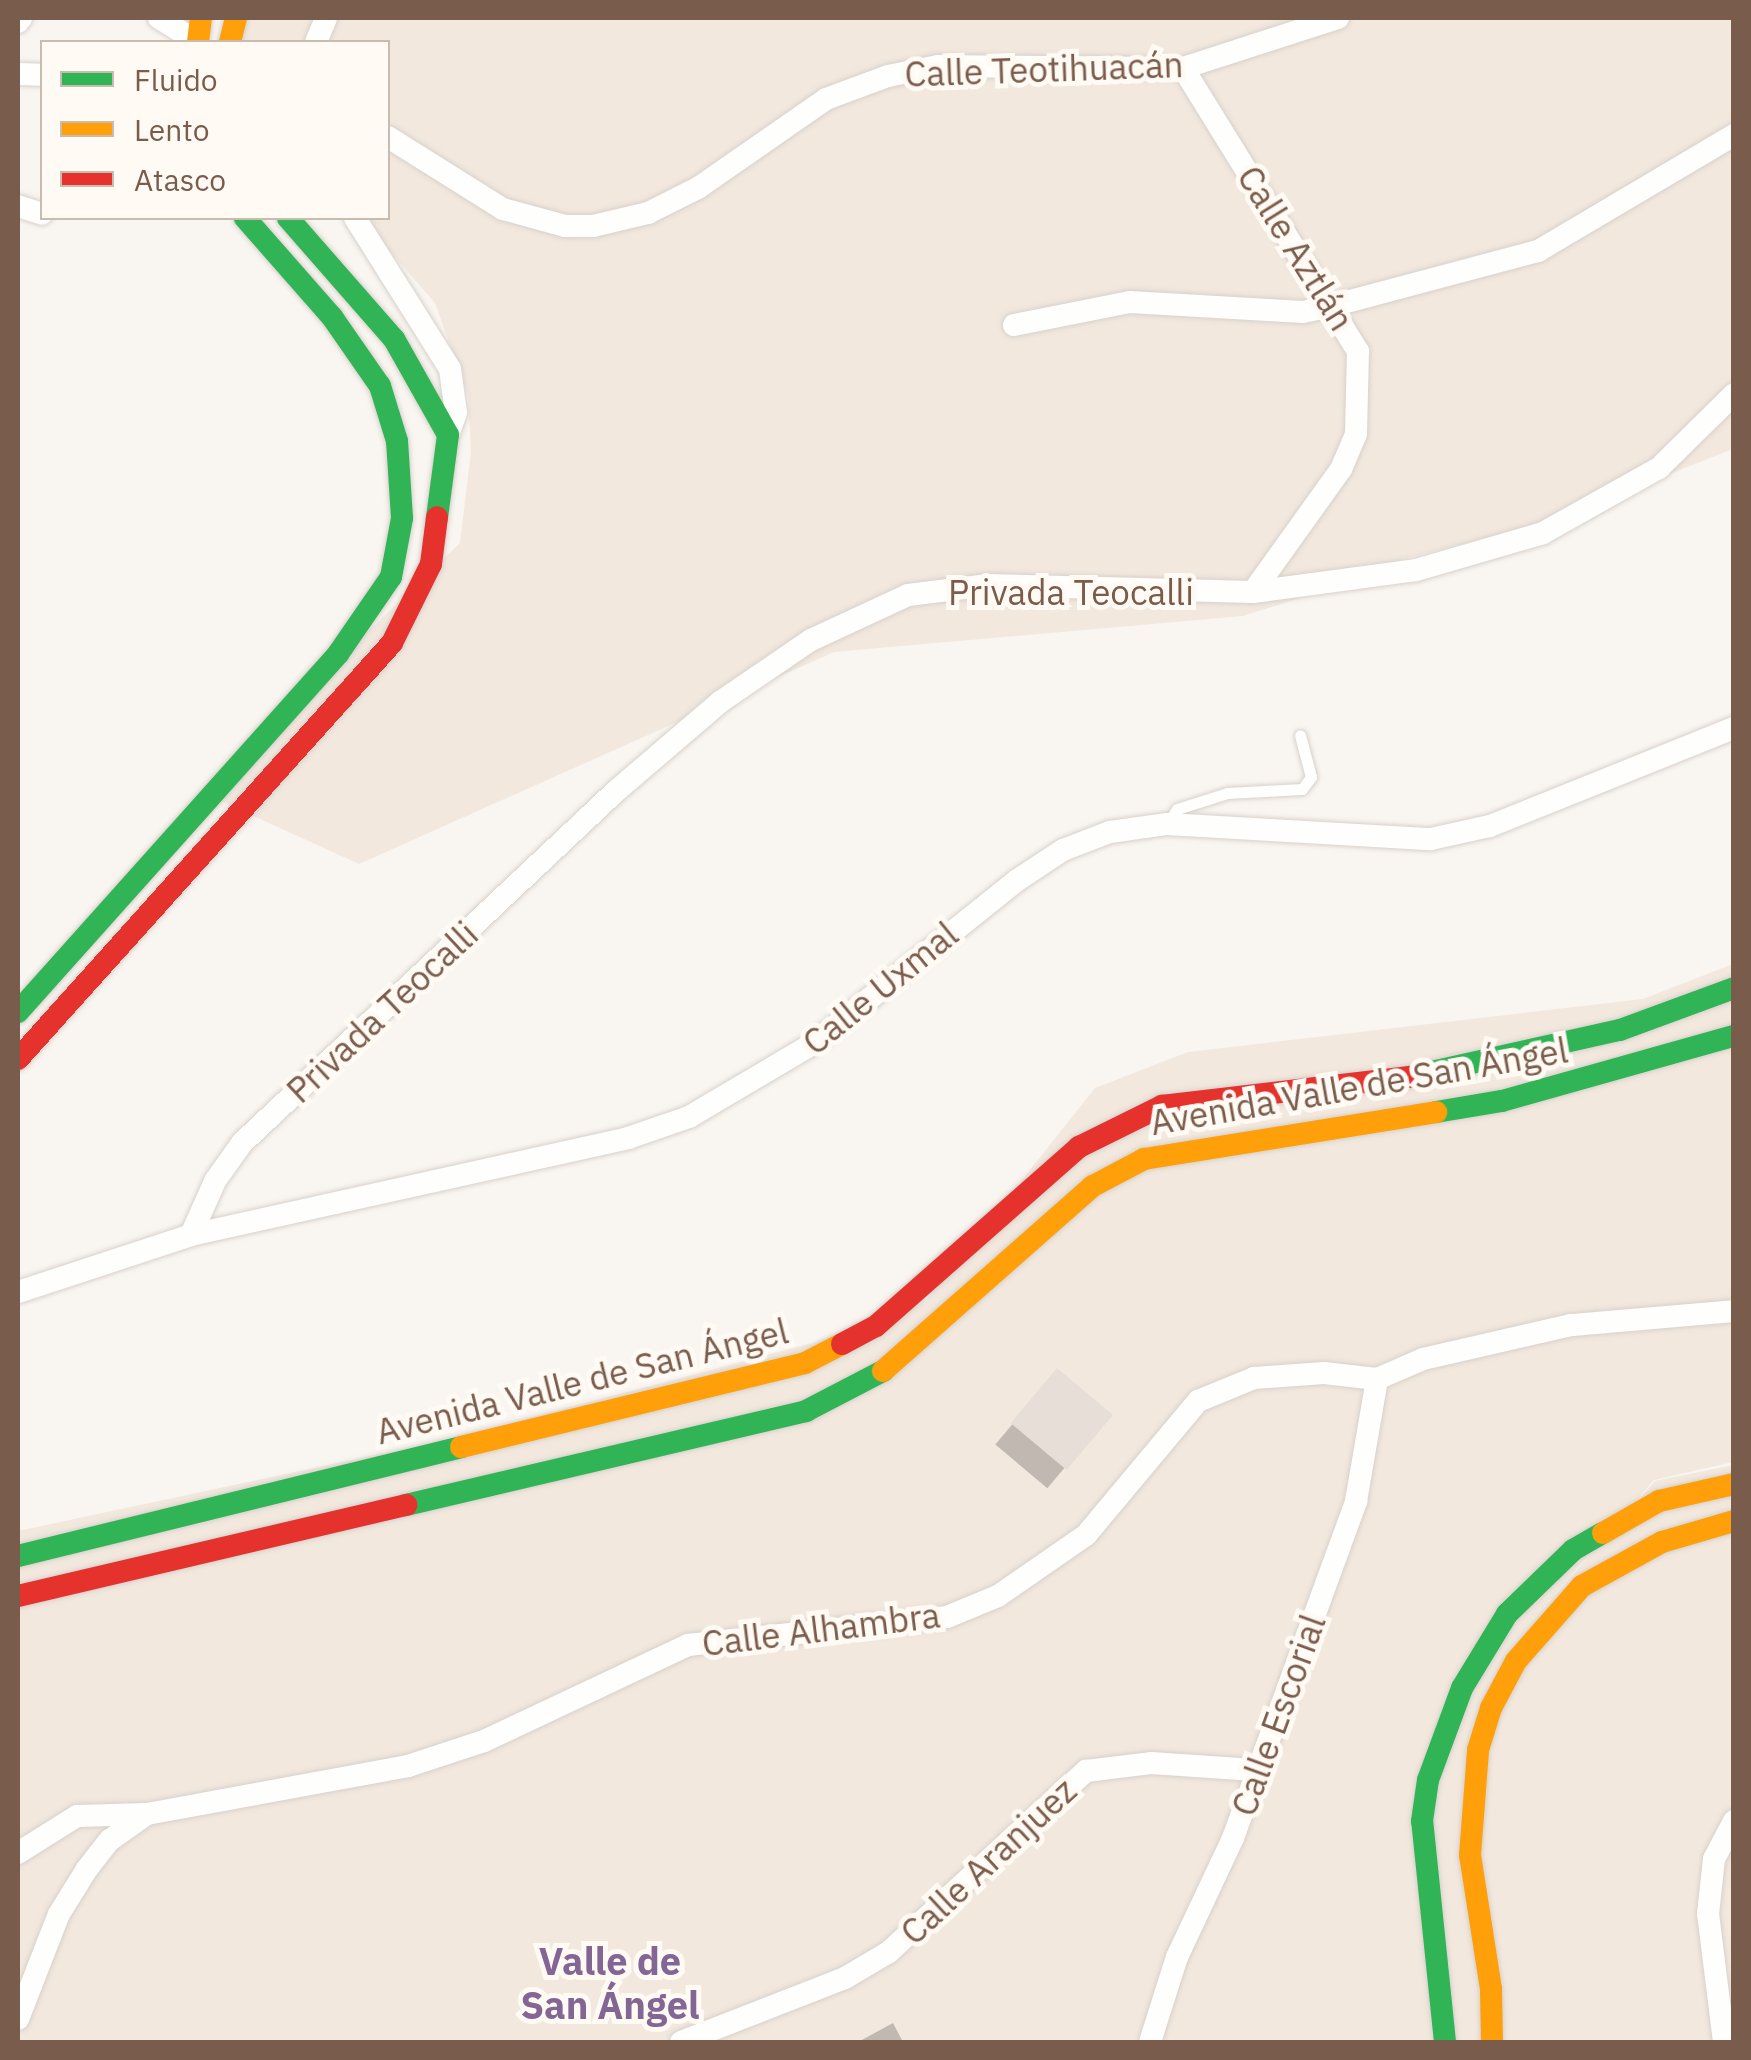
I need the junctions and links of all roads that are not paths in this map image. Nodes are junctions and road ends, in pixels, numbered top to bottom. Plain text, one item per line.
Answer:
1 (158, 18) edge
2 (1338, 18) edge
3 (195, 40) edge
4 (1183, 68) junction
5 (1734, 134) edge
6 (390, 138) edge
7 (247, 220) edge
8 (290, 220) edge
9 (355, 220) edge
10 (1335, 305) junction
11 (1014, 325) dead end
12 (1734, 394) edge
13 (448, 434) junction
14 (402, 518) junction
15 (437, 526) junction
16 (1254, 592) junction
17 (1734, 728) edge
18 (1300, 734) dead end
19 (1167, 824) junction
20 (1734, 988) edge
21 (18, 1012) edge
22 (1734, 1036) edge
23 (18, 1059) edge
24 (191, 1235) junction
25 (18, 1292) edge
26 (1734, 1310) edge
27 (1377, 1379) junction
28 (1734, 1484) edge
29 (1734, 1521) edge
30 (18, 1556) edge
31 (18, 1596) edge
32 (1255, 1770) junction
33 (147, 1814) junction
34 (1734, 1821) edge
35 (18, 1853) edge
36 (18, 2018) edge
37 (681, 2042) edge
38 (1150, 2042) edge
39 (1445, 2042) edge
40 (1492, 2042) edge
41 (1724, 2042) edge

1 - 3 street
2 - 4 street, Calle Teotihuacán
4 - 6 street, Calle Teotihuacán
4 - 10 street, Calle Aztlán
5 - 10 street
7 - 14 street
8 - 13 street
9 - 13 street
10 - 11 street
10 - 16 street, Calle Aztlán
12 - 16 street, Privada Teocalli
13 - 15 street
14 - 15 street
14 - 21 street
15 - 23 street
16 - 24 street, Privada Teocalli
17 - 19 street, Calle Uxmal
18 - 19 lane
19 - 24 street, Calle Uxmal
20 - 30 street, Avenida Valle de San Ángel
22 - 31 street, Avenida Valle de San Ángel
24 - 25 street, Calle Uxmal
26 - 27 street, Calle Alhambra
27 - 32 street, Calle Escorial
27 - 33 street, Calle Alhambra
28 - 39 street
29 - 40 street
32 - 37 street, Calle Aranjuez
32 - 38 street, Calle Escorial
33 - 35 street
33 - 36 street, Calle Alhambra
34 - 41 street

